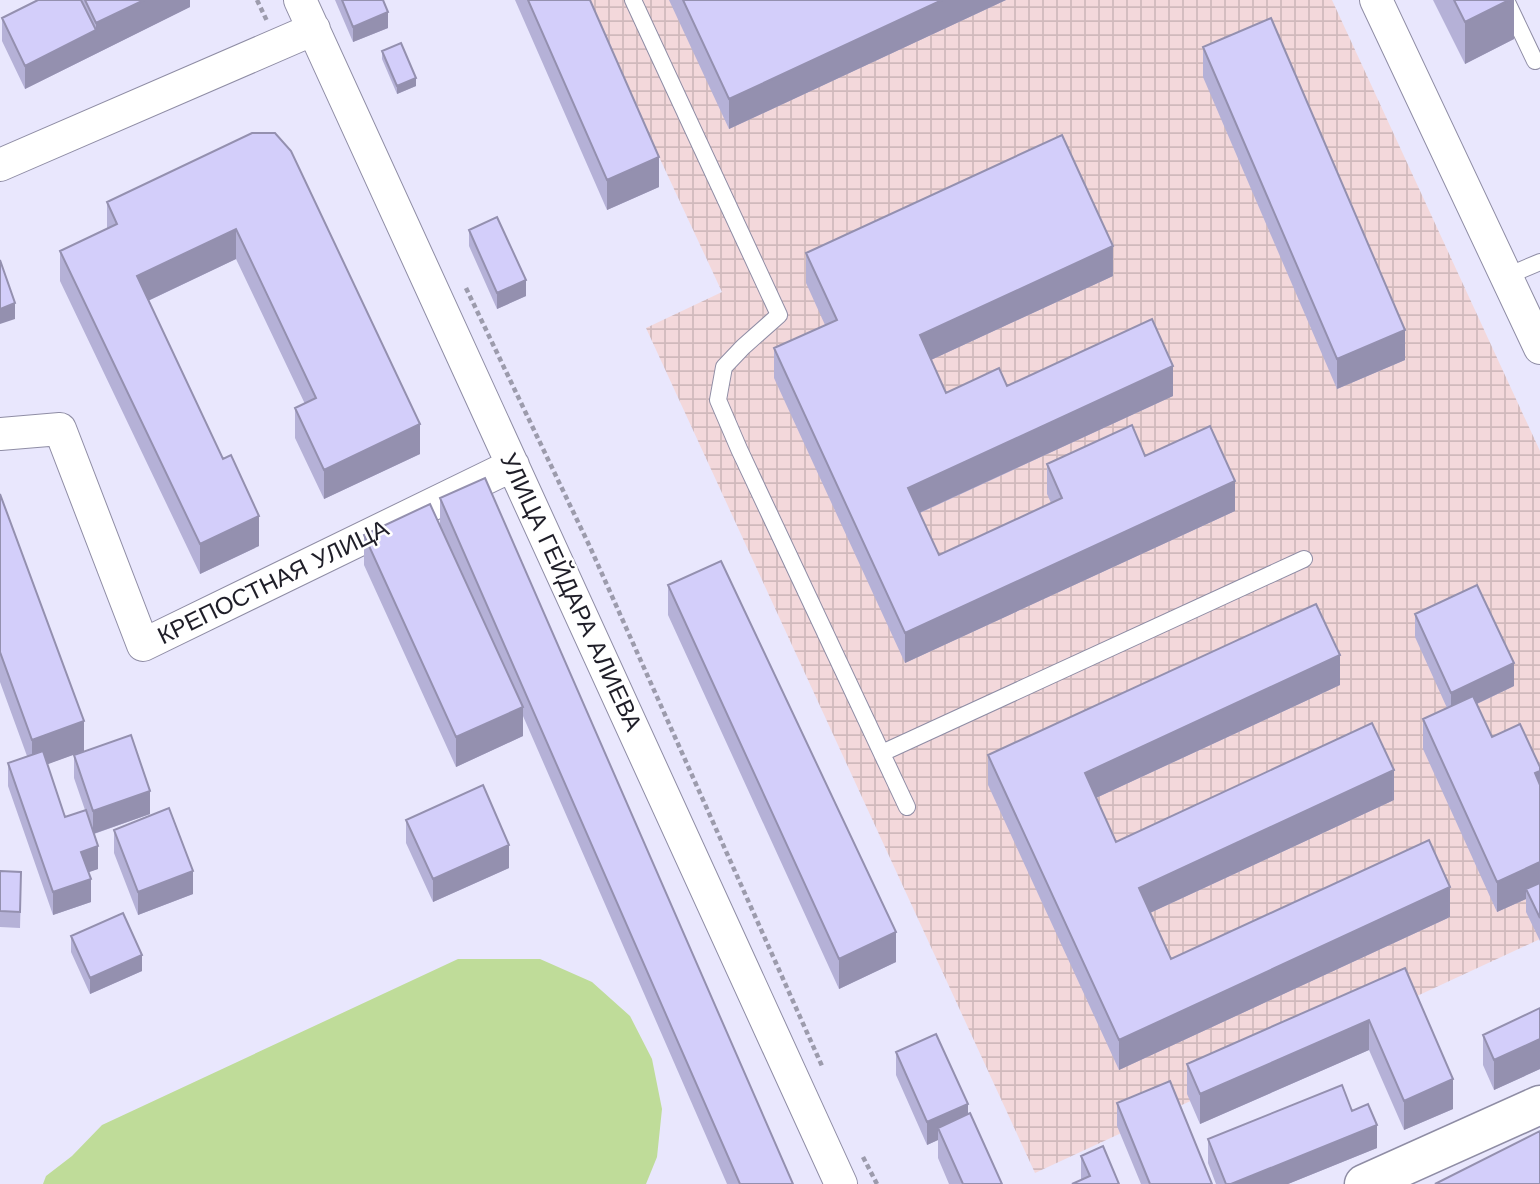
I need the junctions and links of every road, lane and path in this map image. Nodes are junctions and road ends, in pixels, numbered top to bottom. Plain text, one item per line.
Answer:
1 (300, 0) edge
2 (633, 0) edge
3 (1376, 0) edge
4 (1506, 0) edge
5 (313, 29) junction
6 (1535, 61) dead end
7 (0, 165) edge
8 (1540, 262) edge
9 (1507, 276) junction
10 (461, 278) dead end
11 (1540, 348) edge
12 (0, 434) edge
13 (513, 465) junction
14 (1304, 559) dead end
15 (882, 753) junction
16 (907, 807) dead end
17 (822, 1066) dead end
18 (1540, 1105) edge
19 (861, 1153) dead end
20 (841, 1184) edge
21 (877, 1184) edge
22 (1364, 1184) edge

1 - 5 street, УЛИЦА ГЕЙДАРА АЛИЕВА
2 - 15 lane
3 - 9 street
4 - 6 lane
5 - 7 street
5 - 13 street, УЛИЦА ГЕЙДАРА АЛИЕВА
8 - 9 lane
9 - 11 street
10 - 17 path
12 - 13 street, КРЕПОСТНАЯ УЛИЦА
13 - 20 street, УЛИЦА ГЕЙДАРА АЛИЕВА
14 - 15 lane
15 - 16 lane
18 - 22 street
19 - 21 path

